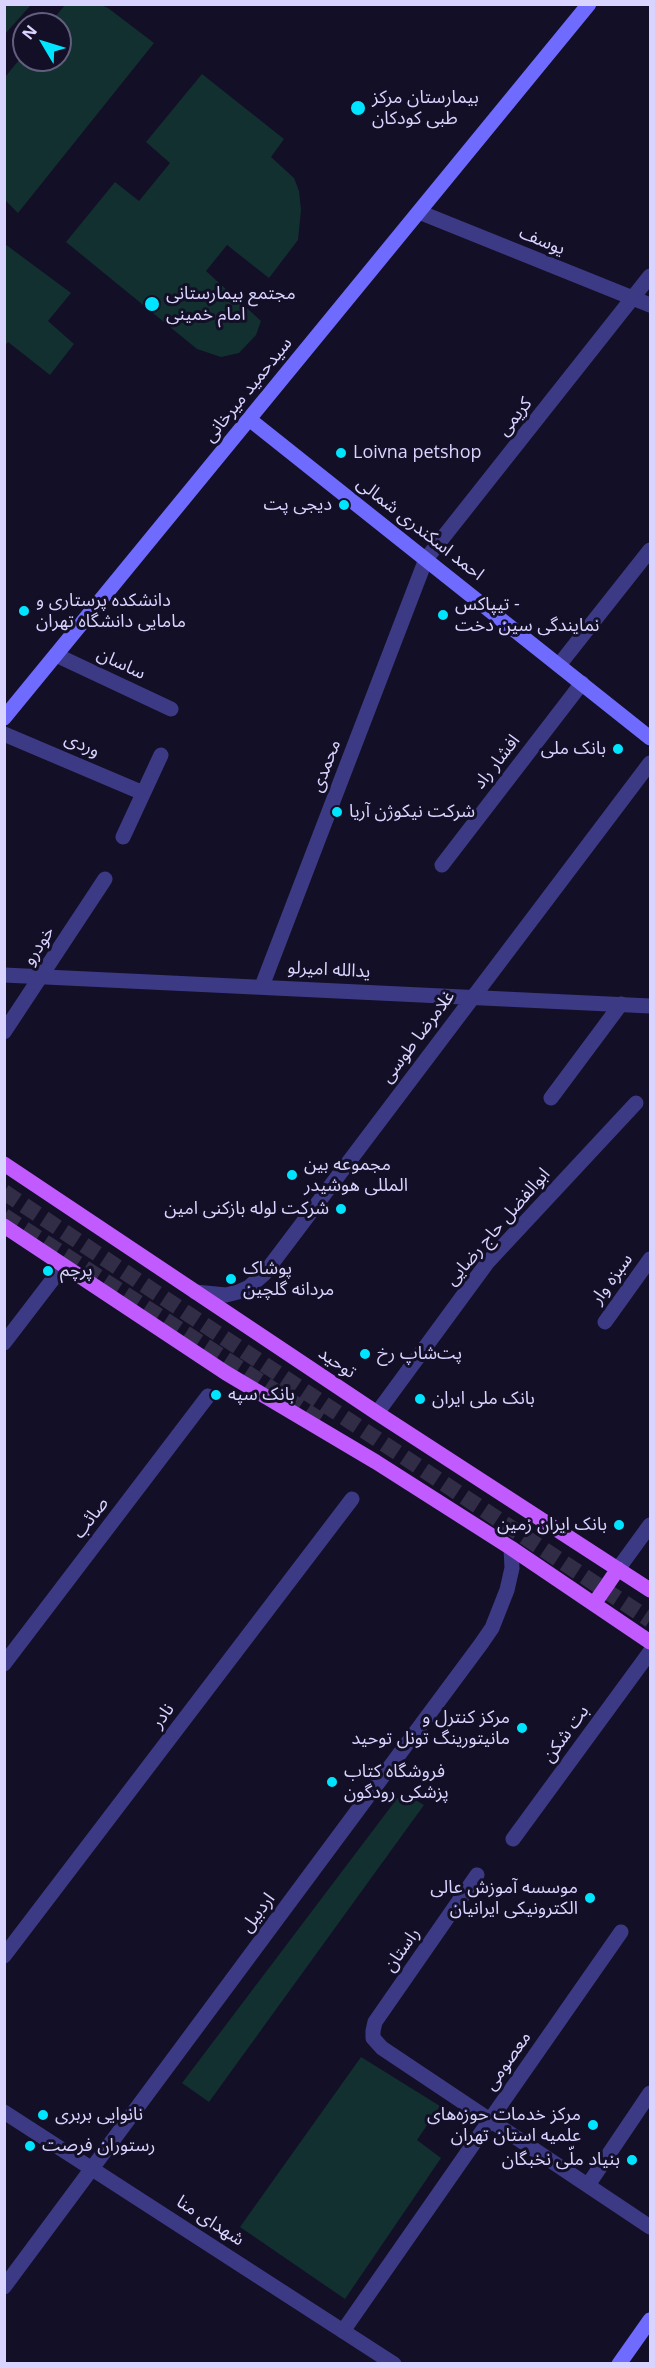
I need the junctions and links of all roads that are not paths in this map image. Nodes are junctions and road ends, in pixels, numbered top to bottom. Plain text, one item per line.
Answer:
1 (589, 4) edge
2 (419, 212) junction
3 (651, 276) edge
4 (634, 298) junction
5 (651, 305) edge
6 (249, 419) junction
7 (651, 550) edge
8 (426, 559) junction
9 (56, 655) junction
10 (559, 665) junction
11 (582, 683) junction
12 (171, 709) dead end
13 (4, 718) edge
14 (4, 734) edge
15 (651, 738) edge
16 (161, 755) dead end
17 (651, 764) edge
18 (143, 793) junction
19 (123, 837) dead end
20 (442, 865) dead end
21 (105, 879) dead end
22 (4, 975) edge
23 (43, 977) junction
24 (262, 986) junction
25 (472, 997) junction
26 (621, 1004) junction
27 (651, 1006) edge
28 (4, 1032) edge
29 (551, 1098) dead end
30 (636, 1103) dead end
31 (4, 1164) edge
32 (4, 1226) edge
33 (651, 1259) edge
34 (63, 1266) junction
35 (195, 1292) junction
36 (605, 1322) dead end
37 (4, 1343) edge
38 (208, 1396) dead end
39 (377, 1413) junction
40 (352, 1499) dead end
41 (651, 1525) edge
42 (511, 1548) junction
43 (618, 1569) junction
44 (651, 1590) edge
45 (594, 1604) junction
46 (651, 1642) edge
47 (651, 1652) edge
48 (4, 1665) edge
49 (513, 1839) dead end
50 (477, 1875) dead end
51 (621, 1932) dead end
52 (4, 1956) edge
53 (651, 2093) edge
54 (4, 2112) edge
55 (490, 2120) junction
56 (92, 2168) junction
57 (588, 2185) junction
58 (651, 2227) edge
59 (4, 2287) edge
60 (651, 2320) edge
61 (343, 2331) junction
62 (394, 2364) edge
63 (619, 2364) edge

1 - 2 main road, سیدحمید میرخانی
2 - 4 street, یوسف
2 - 6 main road, سیدحمید میرخانی
3 - 4 street, کریمی
4 - 5 street, یوسف
4 - 8 street, کریمی
6 - 8 main road, احمد اسکندری شمالی
6 - 9 main road, سیدحمید میرخانی
7 - 10 street
8 - 10 main road, احمد اسکندری شمالی
8 - 24 street, محمدی
9 - 12 street, ساسان
9 - 13 main road, سیدحمید میرخانی
10 - 11 main road, احمد اسکندری شمالی
11 - 15 main road, احمد اسکندری شمالی
11 - 20 street, افشار راد
14 - 18 street, وردی
16 - 18 street
17 - 25 street, غلامرضا طوسی
18 - 19 street
21 - 23 street, خودرو
22 - 23 street, یدالله امیرلو
23 - 24 street, یدالله امیرلو
23 - 28 street, خودرو
24 - 25 street, یدالله امیرلو
25 - 26 street, یدالله امیرلو
25 - 35 street, غلامرضا طوسی
26 - 27 street, یدالله امیرلو
26 - 29 street
30 - 39 street, ابوالفضل حاج رضایی
31 - 35 main road, توحید
32 - 34 main road
33 - 36 street, سبزه‌ وار
34 - 37 street
34 - 42 main road
35 - 39 main road, توحید
38 - 48 street, صائب
39 - 43 main road, توحید
40 - 52 street, نادر
41 - 43 street
42 - 45 main road
42 - 56 street, اردبیل
43 - 44 main road, توحید
43 - 45 main road
45 - 46 main road
47 - 49 street, بت شکن
50 - 55 street, راستان
51 - 55 street, معصومی
53 - 57 street
54 - 56 street, شهدای منا
55 - 57 street
55 - 61 street, معصومی
56 - 59 street, اردبیل
56 - 61 street, شهدای منا
57 - 58 street
60 - 63 main road
61 - 62 street, شهدای منا

